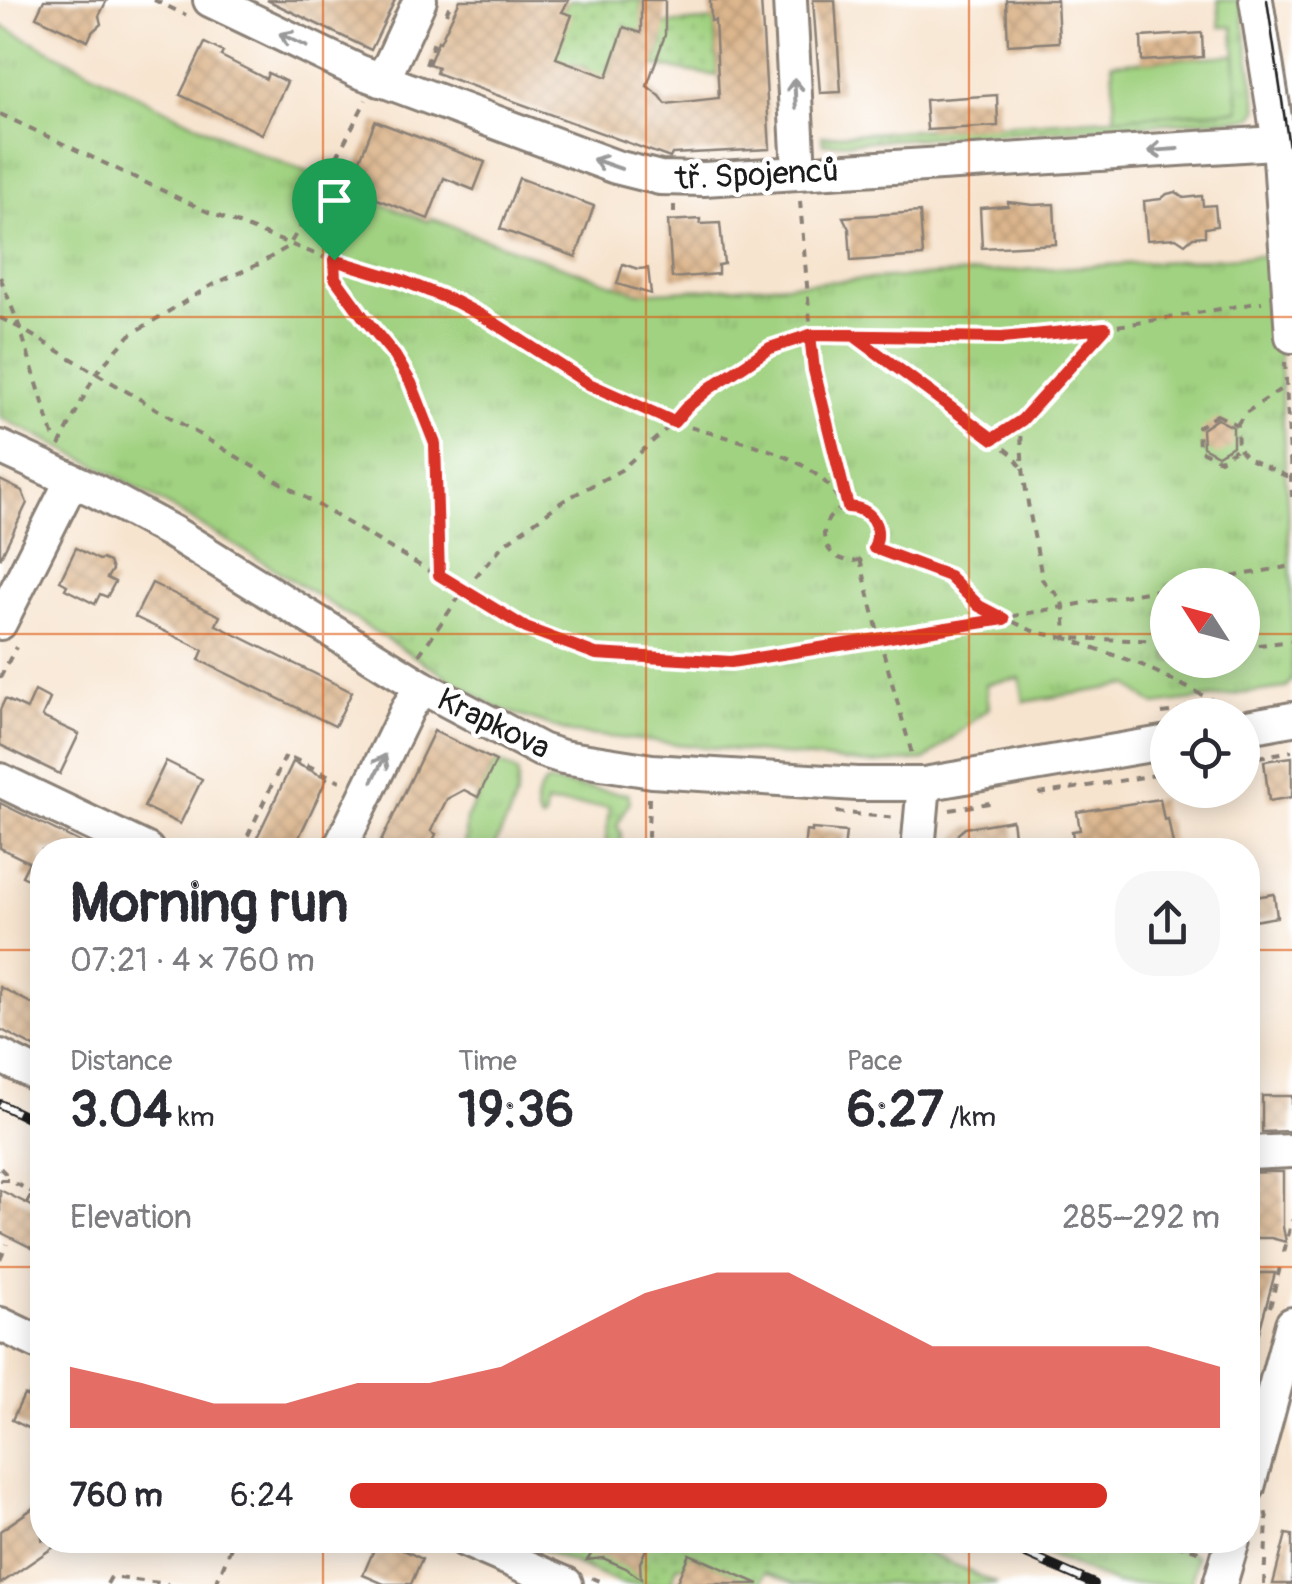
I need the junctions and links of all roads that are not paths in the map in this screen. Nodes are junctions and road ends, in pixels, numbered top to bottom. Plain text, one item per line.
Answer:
1 (212, 0) edge
2 (420, 0) edge
3 (790, 0) edge
4 (1256, 0) edge
5 (373, 90) junction
6 (1285, 143) edge
7 (799, 184) junction
8 (1292, 336) edge
9 (0, 446) edge
10 (64, 466) junction
11 (0, 623) edge
12 (418, 675) junction
13 (1260, 717) edge
14 (1292, 719) edge
15 (1150, 745) edge
16 (0, 780) edge
17 (925, 784) junction
18 (122, 838) edge
19 (345, 838) edge
20 (919, 838) edge
21 (0, 1056) edge
22 (30, 1072) edge
23 (1292, 1151) edge
24 (1260, 1152) edge
25 (0, 1324) edge
26 (1292, 1324) edge
27 (30, 1338) edge
28 (1260, 1471) edge
29 (492, 1553) edge
30 (1218, 1553) edge
31 (550, 1581) edge
32 (1220, 1584) edge

5 -> 1 street, tř. Spojenců
2 - 5 street
7 -> 3 street
4 - 6 street
7 -> 5 street, tř. Spojenců
6 -> 7 street, tř. Spojenců
6 - 8 street
9 - 10 street, Krapkova
10 - 11 street
10 - 12 street, Krapkova
12 - 17 street, Krapkova
19 -> 12 street
13 - 14 street
15 - 17 street, Krapkova
16 - 18 street
17 - 20 street
21 - 22 street
23 - 24 street
25 - 27 street
26 - 28 street
29 - 31 street
30 - 32 street

